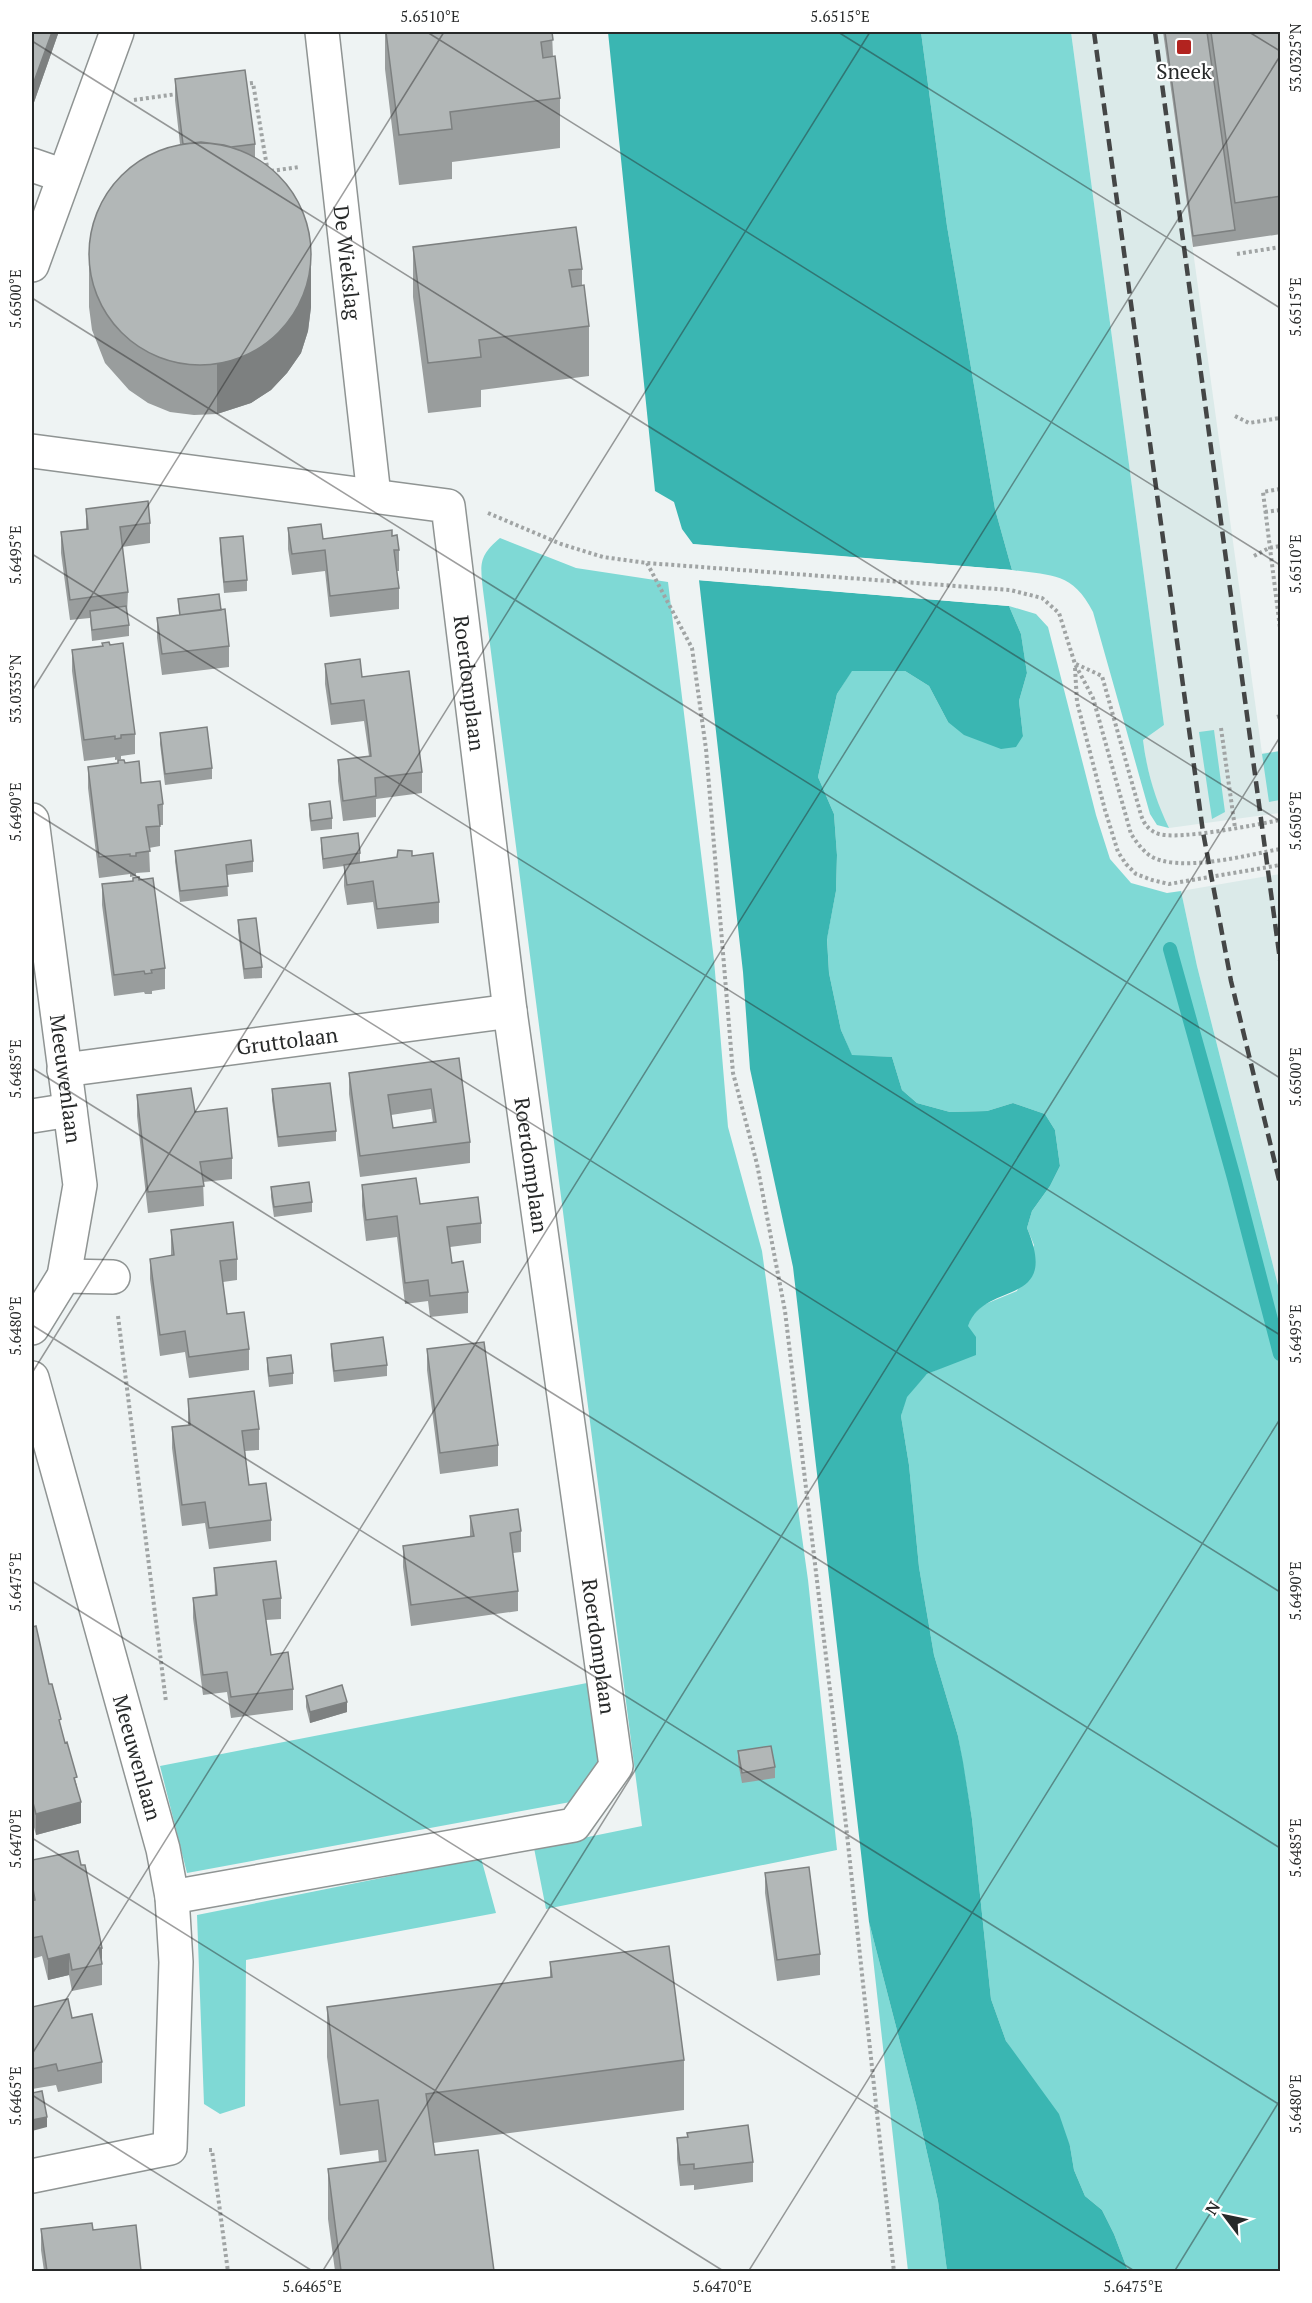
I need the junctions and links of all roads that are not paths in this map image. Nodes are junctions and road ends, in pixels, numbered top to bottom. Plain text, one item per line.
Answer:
1 (117, 32) edge
2 (322, 32) edge
3 (32, 165) edge
4 (64, 176) junction
5 (32, 265) edge
6 (32, 451) edge
7 (374, 496) junction
8 (32, 820) edge
9 (510, 1011) junction
10 (64, 1070) junction
11 (70, 1110) junction
12 (32, 1116) edge
13 (64, 1276) junction
14 (113, 1277) road end
15 (32, 1328) edge
16 (32, 1378) edge
17 (172, 1897) junction
18 (32, 2175) edge

1 - 4 street
2 - 7 street, De Wiekslag
3 - 4 street
4 - 5 street
6 - 7 street
7 - 9 street, Roerdomplaan
8 - 10 street, Meeuwenlaan
9 - 10 street, Gruttolaan
9 - 17 street, Roerdomplaan
10 - 11 street, Meeuwenlaan
11 - 12 street
11 - 13 street, Meeuwenlaan
13 - 14 street
13 - 15 street, Meeuwenlaan
16 - 17 street, Meeuwenlaan
17 - 18 street, Meeuwenlaan

